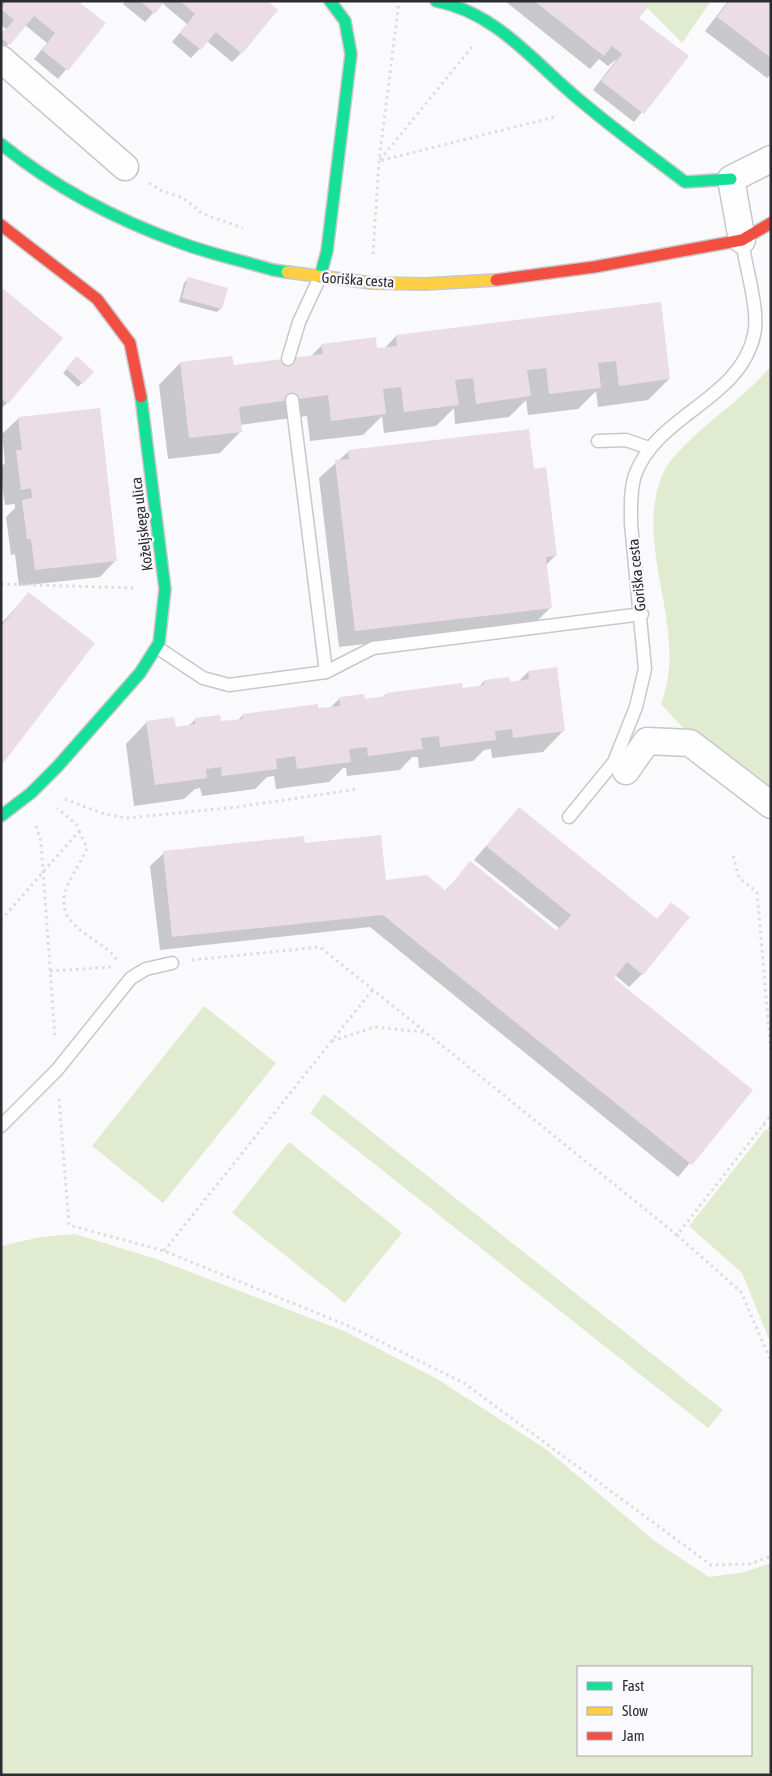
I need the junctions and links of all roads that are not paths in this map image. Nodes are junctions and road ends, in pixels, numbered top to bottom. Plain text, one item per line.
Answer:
1 (330, 1) edge
2 (436, 1) edge
3 (1, 59) edge
4 (1, 144) edge
5 (771, 159) edge
6 (125, 167) road end
7 (731, 179) junction
8 (771, 222) edge
9 (1, 224) edge
10 (742, 240) junction
11 (320, 277) junction
12 (288, 358) dead end
13 (292, 400) dead end
14 (598, 441) dead end
15 (649, 448) junction
16 (642, 614) junction
17 (158, 648) junction
18 (326, 672) junction
19 (626, 771) dead end
20 (771, 805) edge
21 (1, 816) edge
22 (569, 817) dead end
23 (172, 963) road end
24 (1, 1126) edge

1 - 11 street
2 - 7 street
3 - 6 street
4 - 11 street, Goriška cesta
5 - 7 street
7 - 10 street
8 - 10 street, Goriška cesta
9 - 17 street, Koželjskega ulica
10 - 11 street, Goriška cesta
10 - 15 lane, Goriška cesta
11 - 12 lane
13 - 18 lane
14 - 15 lane
15 - 16 lane, Goriška cesta
16 - 18 lane
16 - 22 lane, Goriška cesta
17 - 18 lane
17 - 21 street, Koželjskega ulica
19 - 20 street
23 - 24 lane

